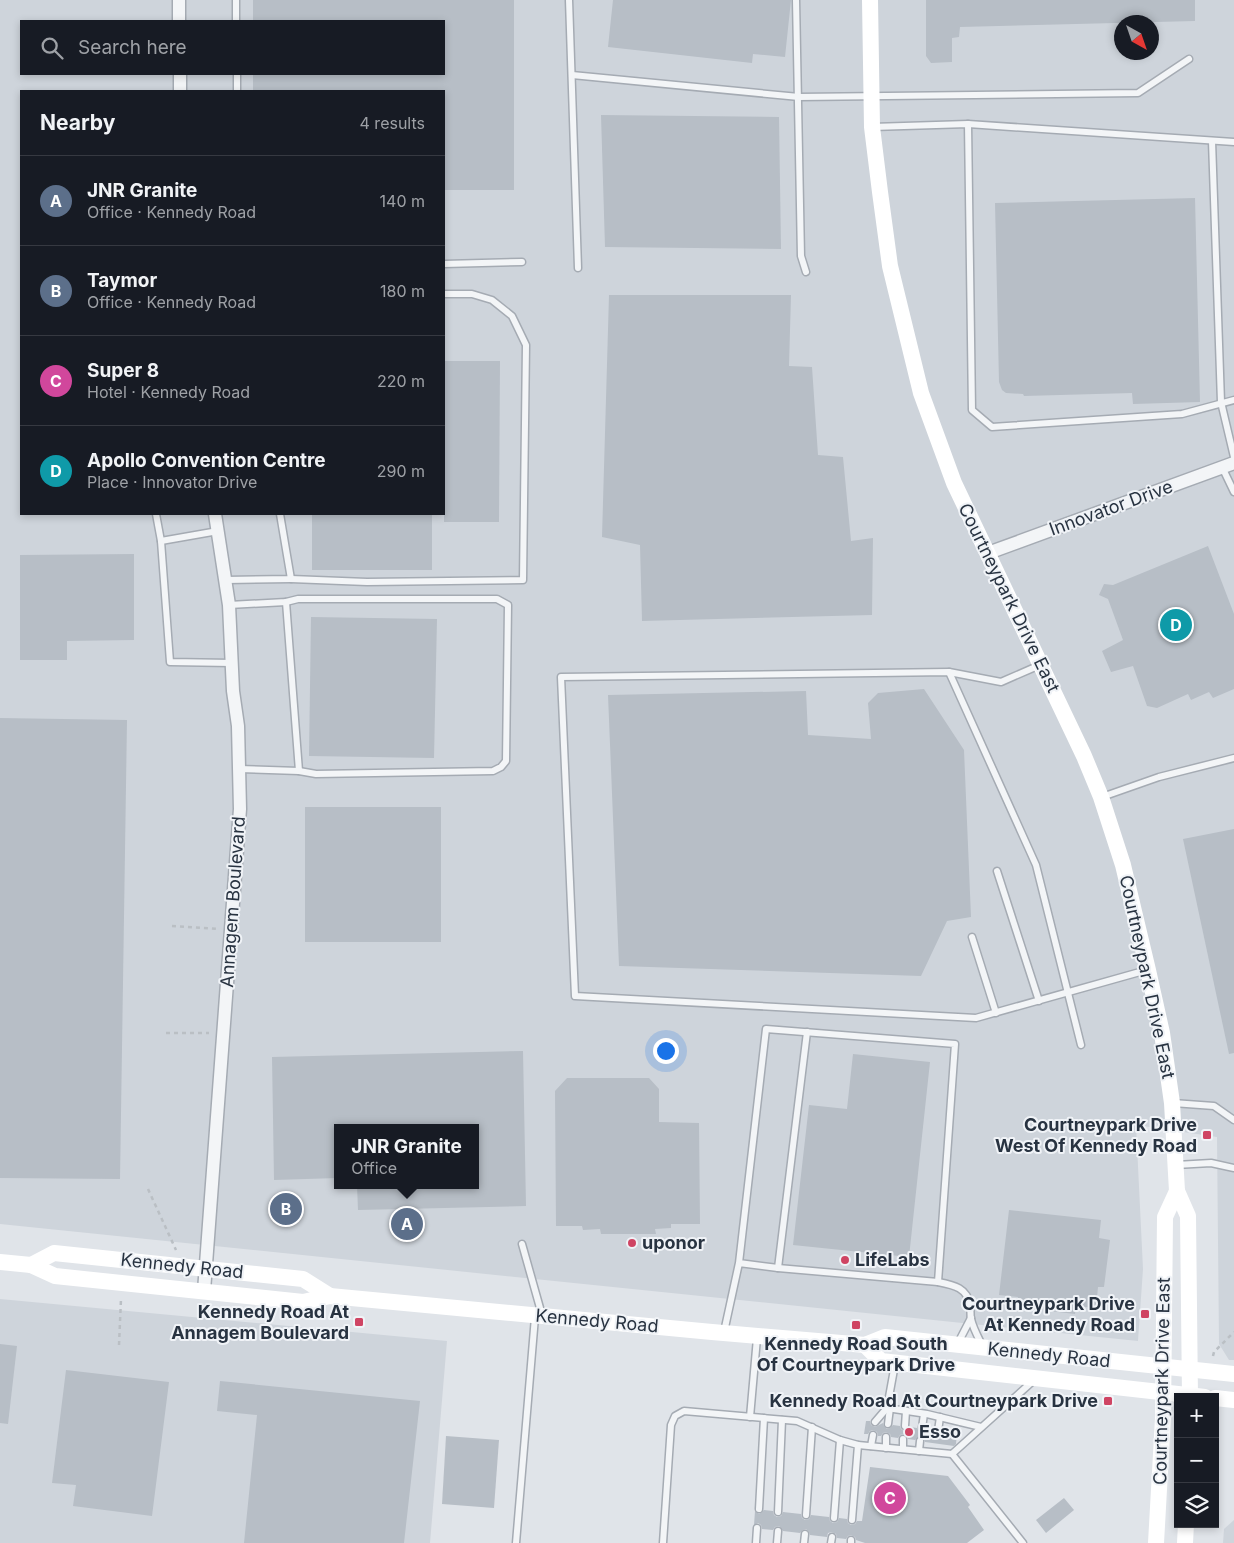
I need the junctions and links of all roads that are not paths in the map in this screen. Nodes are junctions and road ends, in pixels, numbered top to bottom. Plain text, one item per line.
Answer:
1 (180, 0) edge
2 (236, 0) edge
3 (569, 0) edge
4 (796, 0) edge
5 (870, 0) edge
6 (180, 20) edge
7 (236, 20) edge
8 (1189, 59) dead end
9 (180, 75) edge
10 (237, 75) edge
11 (572, 75) junction
12 (180, 90) edge
13 (237, 90) edge
14 (871, 95) junction
15 (799, 97) junction
16 (968, 124) junction
17 (872, 127) junction
18 (1212, 141) junction
19 (1234, 142) edge
20 (522, 262) dead end
21 (445, 264) edge
22 (578, 268) dead end
23 (806, 272) dead end
24 (445, 294) edge
25 (1234, 400) edge
26 (1221, 402) junction
27 (1234, 457) edge
28 (1234, 463) edge
29 (1222, 467) junction
30 (1234, 492) edge
31 (156, 515) edge
32 (215, 515) edge
33 (280, 515) edge
34 (218, 531) junction
35 (161, 541) junction
36 (988, 553) junction
37 (291, 579) junction
38 (226, 580) junction
39 (286, 602) junction
40 (229, 605) junction
41 (232, 663) junction
42 (1041, 664) junction
43 (949, 672) junction
44 (1234, 758) edge
45 (239, 769) junction
46 (299, 771) junction
47 (1100, 797) junction
48 (997, 871) dead end
49 (972, 937) dead end
50 (1148, 970) junction
51 (1069, 992) junction
52 (1040, 1001) junction
53 (996, 1012) junction
54 (807, 1032) junction
55 (1081, 1045) dead end
56 (1172, 1102) junction
57 (1234, 1120) edge
58 (1175, 1165) junction
59 (1234, 1168) edge
60 (1177, 1191) junction
61 (522, 1244) dead end
62 (0, 1262) edge
63 (739, 1263) junction
64 (31, 1265) junction
65 (778, 1268) junction
66 (206, 1269) junction
67 (938, 1282) junction
68 (204, 1291) junction
69 (330, 1296) junction
70 (539, 1316) junction
71 (971, 1318) junction
72 (724, 1334) junction
73 (758, 1336) junction
74 (864, 1345) junction
75 (957, 1345) junction
76 (983, 1348) junction
77 (896, 1363) junction
78 (1163, 1367) junction
79 (1190, 1370) junction
80 (1234, 1374) edge
81 (1036, 1379) junction
82 (1163, 1393) junction
83 (1194, 1393) edge
84 (1174, 1394) edge
85 (1219, 1398) edge
86 (1234, 1400) edge
87 (888, 1408) junction
88 (906, 1411) junction
89 (924, 1414) junction
90 (750, 1417) junction
91 (940, 1417) junction
92 (764, 1418) junction
93 (782, 1420) junction
94 (876, 1422) dead end
95 (888, 1424) dead end
96 (905, 1426) dead end
97 (812, 1427) junction
98 (982, 1427) junction
99 (922, 1428) dead end
100 (938, 1431) dead end
101 (873, 1435) dead end
102 (886, 1436) dead end
103 (903, 1439) dead end
104 (840, 1440) junction
105 (920, 1441) dead end
106 (937, 1444) dead end
107 (858, 1445) junction
108 (871, 1446) junction
109 (886, 1448) junction
110 (903, 1449) junction
111 (919, 1451) junction
112 (936, 1452) junction
113 (952, 1454) junction
114 (760, 1509) dead end
115 (778, 1512) dead end
116 (806, 1515) dead end
117 (834, 1518) dead end
118 (852, 1520) dead end
119 (757, 1528) dead end
120 (1186, 1528) edge
121 (778, 1531) dead end
122 (804, 1534) dead end
123 (516, 1543) edge
124 (664, 1543) edge
125 (756, 1543) edge
126 (777, 1543) edge
127 (804, 1543) edge
128 (1023, 1543) edge
129 (1156, 1543) edge
130 (1185, 1543) edge

1 - 6 street
2 - 7 lane
3 - 11 lane
4 - 15 lane
5 - 14 main road, Courtneypark Drive East
8 - 14 lane
9 - 12 street
10 - 13 lane
11 - 15 lane
11 - 22 lane
14 - 15 lane
14 - 17 main road, Courtneypark Drive East
15 - 23 lane
16 - 17 lane
16 - 18 lane
16 - 26 lane
17 - 36 main road, Courtneypark Drive East
18 - 19 lane
18 - 26 lane
20 - 21 lane
24 - 37 lane
25 - 26 lane
26 - 27 lane
28 - 29 street, Innovator Drive
29 - 30 lane
29 - 36 street, Innovator Drive
31 - 35 lane
32 - 34 street, Annagem Boulevard
33 - 37 lane
34 - 35 lane
34 - 38 street, Annagem Boulevard
35 - 41 lane
36 - 42 main road, Courtneypark Drive East
37 - 38 lane
38 - 40 street, Annagem Boulevard
39 - 40 lane
39 - 46 lane
39 - 46 lane
40 - 41 street, Annagem Boulevard
41 - 45 street, Annagem Boulevard
42 - 43 lane
42 - 47 main road, Courtneypark Drive East
43 - 51 lane
43 - 53 lane
44 - 47 lane
45 - 46 lane
45 - 66 street, Annagem Boulevard
47 - 50 main road, Courtneypark Drive East
48 - 52 lane
49 - 53 lane
50 - 51 lane
50 - 56 main road, Courtneypark Drive East
51 - 52 lane
51 - 55 lane
52 - 53 lane
54 - 63 lane
54 - 65 lane
54 - 67 lane
56 - 57 lane
56 - 58 main road, Courtneypark Drive East
58 - 59 lane
58 - 60 main road, Courtneypark Drive East
60 - 78 main road, Courtneypark Drive East
60 - 79 main road, Courtneypark Drive East
61 - 70 lane
62 - 64 main road, Kennedy Road
63 - 65 lane
63 - 72 lane
64 - 66 main road, Kennedy Road
64 - 68 main road, Kennedy Road
65 - 67 lane
66 - 68 street, Annagem Boulevard
66 - 69 main road, Kennedy Road
67 - 71 lane
68 - 69 main road, Kennedy Road
69 - 70 main road, Kennedy Road
70 - 72 main road, Kennedy Road
70 - 123 lane
71 - 75 lane
71 - 76 lane
72 - 73 main road, Kennedy Road
73 - 74 main road, Kennedy Road
73 - 90 lane
74 - 75 main road, Kennedy Road
74 - 77 main road, Kennedy Road
75 - 76 main road, Kennedy Road
76 - 78 main road, Kennedy Road
77 - 81 main road, Kennedy Road
77 - 87 lane
78 - 79 main road, Kennedy Road
78 - 82 main road, Courtneypark Drive East
79 - 80 main road, Kennedy Road
79 - 83 main road, Courtneypark Drive East
81 - 82 main road, Kennedy Road
81 - 98 lane
82 - 84 main road, Kennedy Road
82 - 129 main road, Courtneypark Drive East
85 - 86 main road
87 - 88 lane
87 - 94 lane
87 - 95 lane
88 - 89 lane
88 - 96 lane
89 - 91 lane
89 - 99 lane
90 - 92 lane
90 - 124 lane
91 - 98 lane
91 - 100 lane
92 - 93 lane
92 - 114 lane
93 - 97 lane
93 - 115 lane
97 - 104 lane
97 - 116 lane
98 - 113 lane
101 - 108 lane
102 - 109 lane
103 - 110 lane
104 - 107 lane
104 - 117 lane
105 - 111 lane
106 - 112 lane
107 - 108 lane
107 - 118 lane
108 - 109 lane
109 - 110 lane
110 - 111 lane
111 - 112 lane
112 - 113 lane
113 - 128 lane
119 - 125 lane
120 - 130 main road
121 - 126 lane
122 - 127 lane

